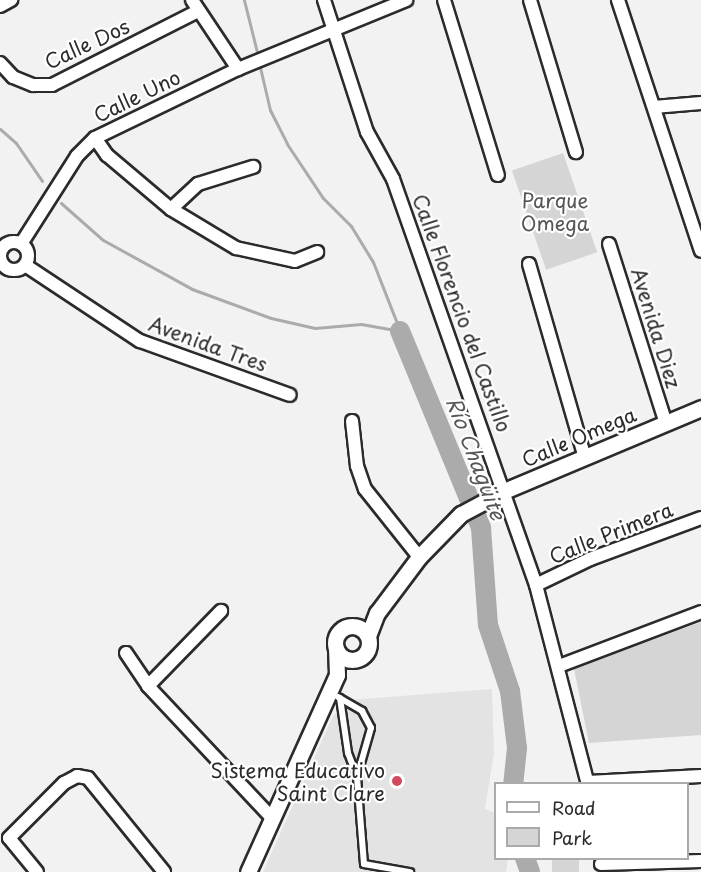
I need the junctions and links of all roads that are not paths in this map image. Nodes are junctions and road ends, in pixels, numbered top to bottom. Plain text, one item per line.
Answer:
1 (11, 0) edge
2 (324, 0) edge
3 (406, 0) edge
4 (444, 0) edge
5 (530, 0) edge
6 (618, 0) edge
7 (0, 6) edge
8 (195, 6) edge
9 (334, 29) junction
10 (0, 63) edge
11 (243, 67) junction
12 (701, 102) edge
13 (654, 107) junction
14 (95, 138) junction
15 (576, 152) dead end
16 (253, 166) dead end
17 (498, 175) dead end
18 (171, 209) junction
19 (3, 242) edge
20 (21, 244) junction
21 (609, 244) dead end
22 (701, 251) edge
23 (317, 252) dead end
24 (529, 264) dead end
25 (25, 265) junction
26 (290, 395) dead end
27 (701, 408) edge
28 (352, 421) dead end
29 (666, 424) junction
30 (585, 458) junction
31 (504, 491) junction
32 (701, 518) edge
33 (419, 557) junction
34 (537, 585) junction
35 (221, 611) dead end
36 (701, 612) edge
37 (377, 613) junction
38 (354, 626) junction
39 (368, 636) junction
40 (336, 649) junction
41 (126, 653) dead end
42 (354, 660) junction
43 (559, 666) junction
44 (337, 675) junction
45 (148, 686) junction
46 (335, 695) junction
47 (701, 776) edge
48 (357, 777) junction
49 (588, 782) edge
50 (604, 782) edge
51 (272, 818) junction
52 (701, 861) edge
53 (601, 865) edge
54 (37, 872) edge
55 (164, 872) edge
56 (248, 872) edge
57 (410, 872) edge

1 - 7 street
2 - 9 street, Calle Florencio del Castillo
3 - 9 street, Calle Uno
4 - 17 street
5 - 15 street
6 - 13 street
8 - 10 street, Calle Dos
8 - 11 street
9 - 11 street, Calle Uno
9 - 31 street, Calle Florencio del Castillo
11 - 14 street, Calle Uno
12 - 13 street
13 - 22 street
14 - 18 street
14 - 20 street, Calle Uno
16 - 18 street
18 - 23 street
19 - 20 street
19 - 25 street
20 - 25 street
21 - 29 street, Avenida Diez
24 - 30 street
25 - 26 street, Avenida Tres
27 - 29 street, Calle Omega
28 - 33 street
29 - 30 street, Calle Omega
30 - 31 street, Calle Omega
31 - 33 street, Calle Omega
31 - 34 street, Calle Florencio del Castillo
32 - 34 street, Calle Primera
33 - 37 street, Calle Omega
34 - 43 street, Calle Florencio del Castillo
35 - 45 street
36 - 43 street
37 - 38 street, Calle Omega
37 - 39 street, Calle Omega
38 - 39 street
38 - 40 street
39 - 42 street
40 - 42 street
40 - 44 street
41 - 45 street
42 - 44 street
43 - 49 street, Calle Florencio del Castillo
44 - 46 street
45 - 51 street
46 - 48 lane
46 - 48 lane
46 - 51 street
47 - 50 street
48 - 57 lane
51 - 56 street
52 - 53 street
54 - 55 street

